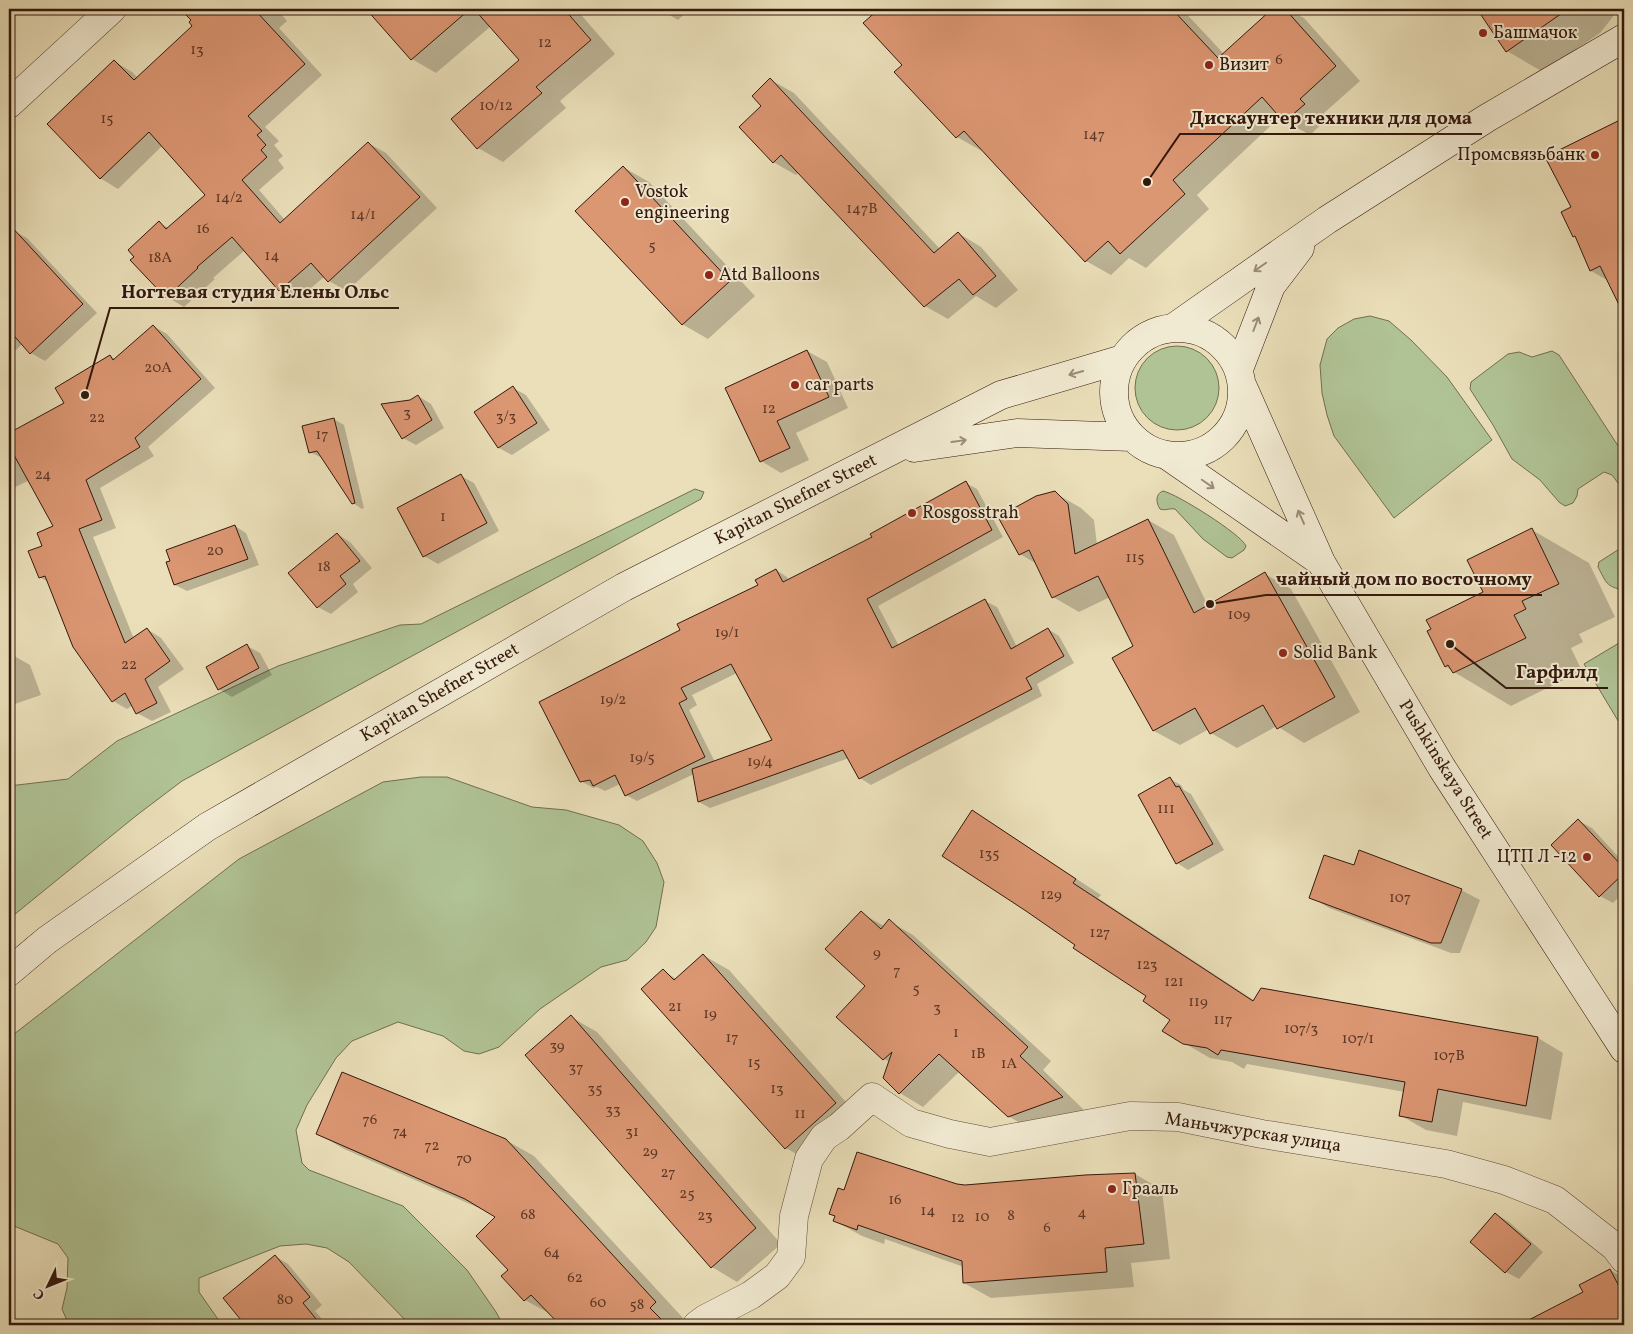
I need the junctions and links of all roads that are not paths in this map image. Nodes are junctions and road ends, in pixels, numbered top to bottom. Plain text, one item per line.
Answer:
1 (112, 9) edge
2 (1624, 38) edge
3 (9, 104) edge
4 (1314, 229) junction
5 (1173, 328) junction
6 (1123, 359) junction
7 (1241, 378) junction
8 (1132, 437) junction
9 (893, 451) junction
10 (1168, 456) junction
11 (1321, 562) junction
12 (9, 972) edge
13 (1624, 1049) edge
14 (1624, 1259) edge
15 (697, 1325) edge

1 - 3 main road
2 - 4 main road
4 -> 5 main road
7 -> 4 main road
5 - 6 main road
5 - 7 main road
6 - 8 main road
6 -> 9 main road, Kapitan Shefner Street
7 - 10 main road
11 -> 7 main road, Pushkinskaya Street
9 -> 8 main road, Kapitan Shefner Street
8 - 10 main road
9 - 12 main road, Kapitan Shefner Street
10 -> 11 main road, Pushkinskaya Street
11 - 13 main road, Pushkinskaya Street
14 - 15 main road, Маньчжурская улица

